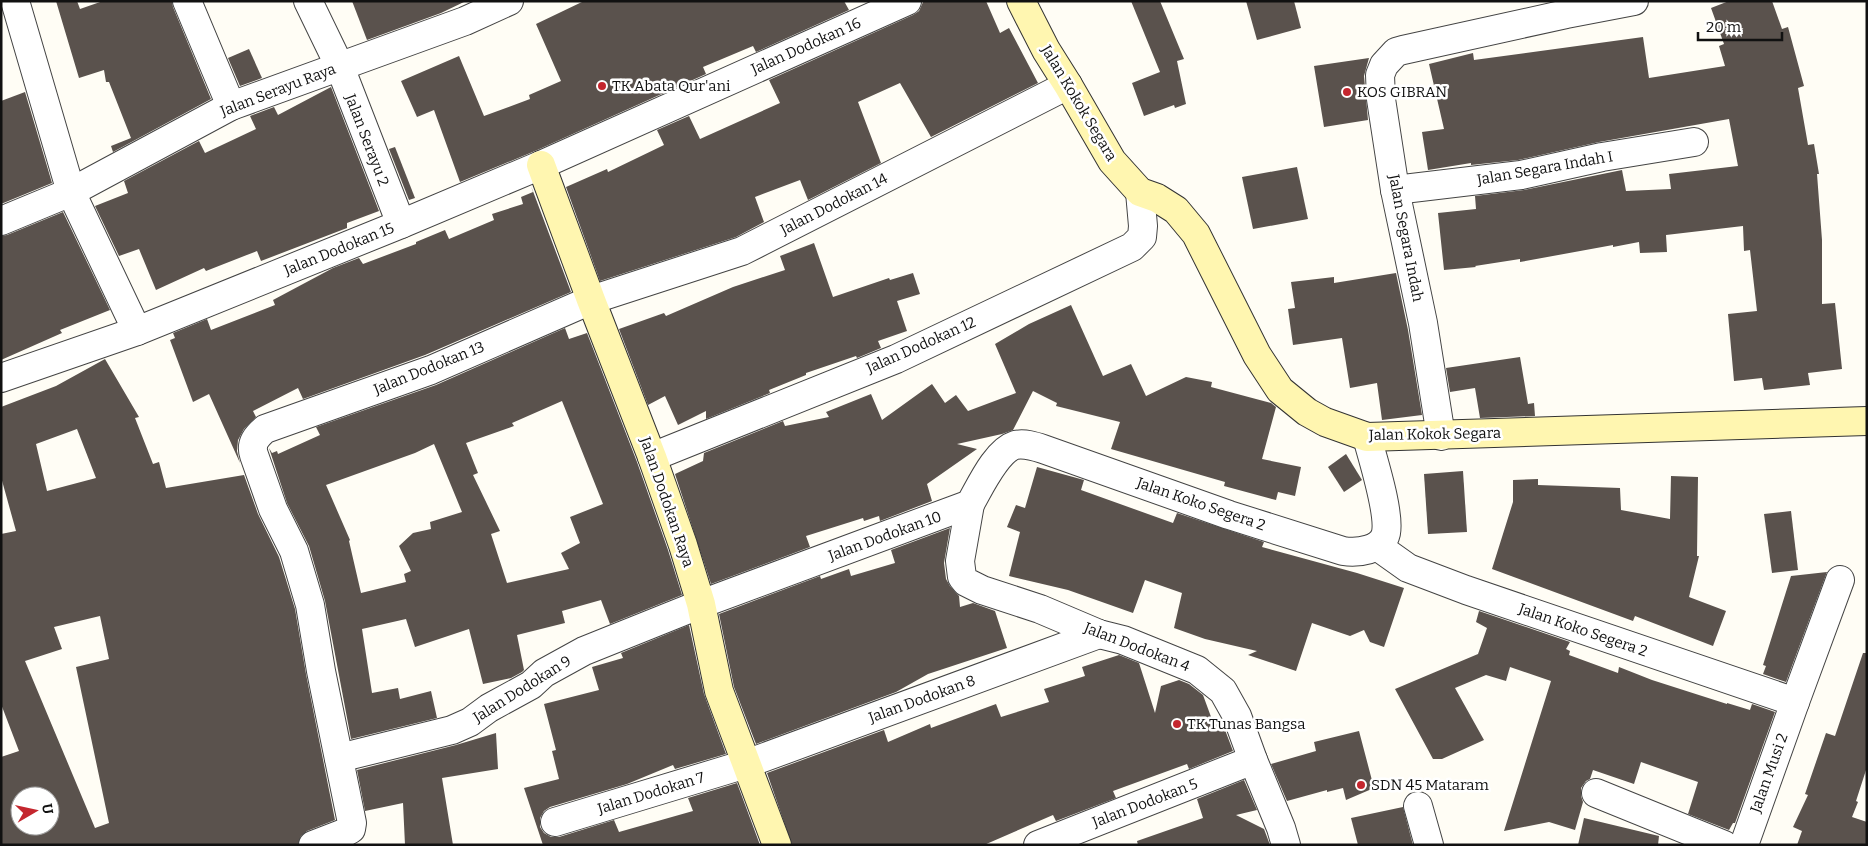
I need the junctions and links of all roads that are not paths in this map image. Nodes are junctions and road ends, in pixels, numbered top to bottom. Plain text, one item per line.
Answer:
1 (16, 1) edge
2 (187, 1) edge
3 (308, 1) edge
4 (509, 1) edge
5 (906, 1) edge
6 (1021, 1) edge
7 (1634, 1) edge
8 (462, 11) edge
9 (340, 67) junction
10 (1068, 85) junction
11 (231, 106) junction
12 (1694, 142) dead end
13 (541, 165) junction
14 (1395, 190) junction
15 (71, 192) junction
16 (1140, 192) junction
17 (1, 221) edge
18 (401, 224) junction
19 (591, 300) junction
20 (137, 331) junction
21 (1, 378) edge
22 (1867, 422) edge
23 (1441, 436) junction
24 (1368, 437) junction
25 (652, 457) junction
26 (970, 504) junction
27 (1369, 549) junction
28 (1840, 580) dead end
29 (701, 604) junction
30 (1099, 634) junction
31 (1795, 702) junction
32 (339, 758) junction
33 (1253, 760) junction
34 (746, 764) junction
35 (1596, 793) dead end
36 (1418, 806) dead end
37 (555, 822) dead end
38 (313, 845) edge
39 (777, 845) edge
40 (1038, 845) edge
41 (1286, 845) edge
42 (1430, 845) edge
43 (1724, 845) edge
44 (1744, 845) edge

1 - 15 street
2 - 11 street
3 - 9 street, Jalan Serayu 2
4 - 8 street, Jalan Serayu Raya
5 - 13 street, Jalan Dodokan 16
6 - 10 street, Jalan Kokok Segara
7 - 14 street, Jalan Segara Indah
8 - 9 street, Jalan Serayu Raya
9 - 11 street, Jalan Serayu Raya
9 - 18 street, Jalan Serayu 2
10 - 16 street, Jalan Kokok Segara
10 - 19 street, Jalan Dodokan 14
11 - 15 street, Jalan Serayu Raya
12 - 14 street, Jalan Segara Indah I
13 - 18 street, Jalan Dodokan 15
13 - 19 street, Jalan Dodokan Raya
14 - 23 street, Jalan Segara Indah
15 - 17 street, Jalan Serayu Raya
15 - 20 street
16 - 24 street, Jalan Kokok Segara
16 - 25 street, Jalan Dodokan 12
18 - 20 street, Jalan Dodokan 15
19 - 25 street, Jalan Dodokan Raya
19 - 32 street, Jalan Dodokan 13
20 - 21 street, Jalan Dodokan 15
22 - 23 street, Jalan Kokok Segara
23 - 24 street, Jalan Kokok Segara
24 - 27 street
25 - 29 street, Jalan Dodokan Raya
26 - 27 street, Jalan Koko Segera 2
26 - 29 street, Jalan Dodokan 10
26 - 30 street, Jalan Dodokan 4
27 - 31 street, Jalan Koko Segera 2
28 - 31 street, Jalan Musi 2
29 - 32 street, Jalan Dodokan 9
29 - 34 street, Jalan Dodokan Raya
30 - 33 street, Jalan Dodokan 4
30 - 34 street, Jalan Dodokan 8
31 - 44 street, Jalan Musi 2
32 - 38 street
33 - 40 street, Jalan Dodokan 5
33 - 41 street, Jalan Dodokan 4
34 - 37 street, Jalan Dodokan 7
34 - 39 street, Jalan Dodokan Raya
35 - 43 street
36 - 42 street

